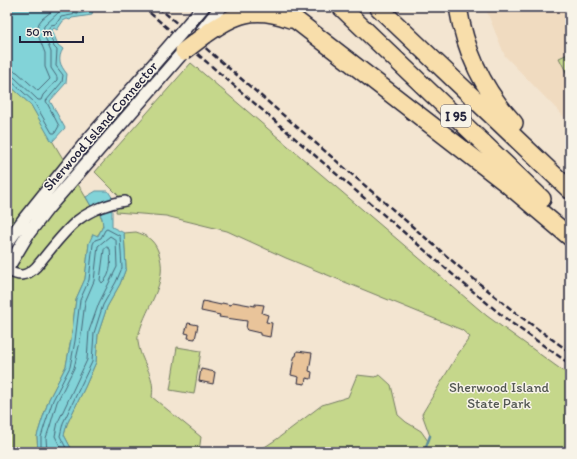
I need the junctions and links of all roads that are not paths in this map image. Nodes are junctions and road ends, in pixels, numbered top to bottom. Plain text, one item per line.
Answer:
1 (202, 7) edge
2 (221, 7) edge
3 (279, 7) edge
4 (341, 7) edge
5 (378, 7) edge
6 (458, 7) edge
7 (298, 22) junction
8 (203, 33) junction
9 (178, 47) junction
10 (570, 181) edge
11 (570, 190) edge
12 (125, 201) dead end
13 (570, 225) edge
14 (570, 237) edge
15 (7, 243) edge
16 (7, 270) edge

1 - 9 street, Sherwood Island Connector, bridge
2 - 8 street
3 - 7 highway
4 - 13 highway, I 95
5 - 11 highway, I 95
6 - 10 highway
7 - 8 highway
7 - 14 highway
8 - 9 highway, bridge
9 - 15 street, Sherwood Island Connector
9 - 16 street, Sherwood Island Connector
12 - 16 street

